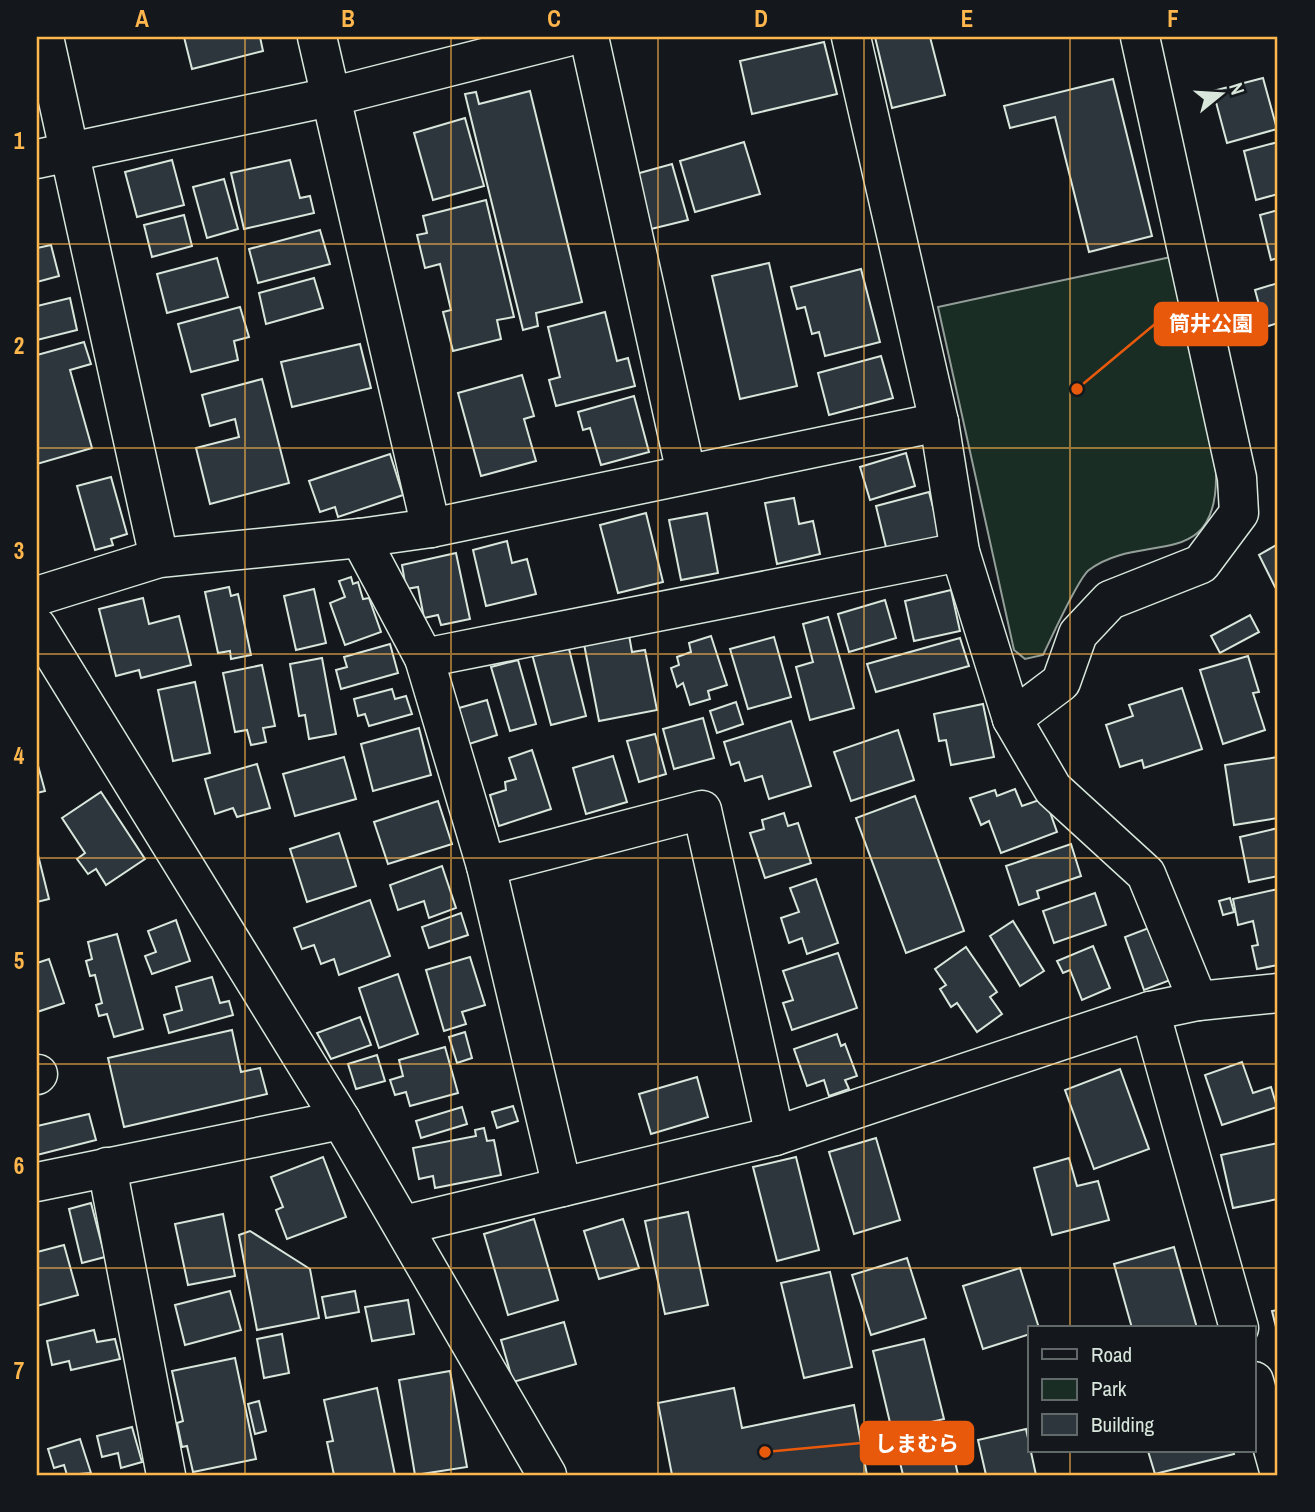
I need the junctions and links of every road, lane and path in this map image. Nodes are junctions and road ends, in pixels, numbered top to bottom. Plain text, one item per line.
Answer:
1 (44, 37) edge
2 (317, 37) edge
3 (567, 37) edge
4 (589, 37) edge
5 (851, 37) edge
6 (1140, 37) edge
7 (330, 97) junction
8 (53, 155) edge
9 (939, 422) junction
10 (686, 473) junction
11 (431, 527) junction
12 (360, 538) junction
13 (960, 551) junction
14 (159, 558) junction
15 (37, 596) edge
16 (37, 627) edge
17 (424, 658) junction
18 (1012, 719) junction
19 (486, 866) junction
20 (1278, 993) edge
21 (1198, 1000) junction
22 (1150, 1011) junction
23 (341, 1119) junction
24 (775, 1136) junction
25 (107, 1167) junction
26 (37, 1182) edge
27 (562, 1187) junction
28 (404, 1225) junction
29 (1238, 1326) edge
30 (1256, 1388) edge
31 (1278, 1467) edge
32 (166, 1475) edge
33 (547, 1475) edge

1 - 8 street
2 - 7 street
3 - 7 street
4 - 10 street
5 - 9 street
6 - 18 street
7 - 8 street
7 - 11 street
8 - 14 street
9 - 10 street
9 - 13 street
10 - 11 street
11 - 12 street
12 - 14 street
12 - 17 street
13 - 17 street
13 - 18 street
14 - 15 street
16 - 23 street
17 - 19 street
18 - 21 street
19 - 24 street
19 - 27 street
20 - 21 street
21 - 22 street
22 - 24 street
22 - 29 street
23 - 25 street
23 - 28 street
24 - 27 street
25 - 26 street
25 - 32 street
27 - 28 street
28 - 33 street
30 - 31 street

